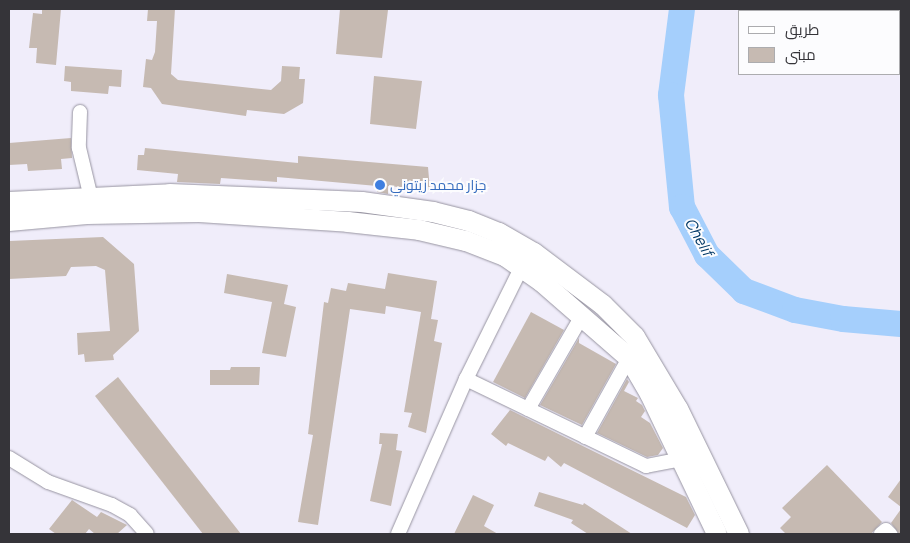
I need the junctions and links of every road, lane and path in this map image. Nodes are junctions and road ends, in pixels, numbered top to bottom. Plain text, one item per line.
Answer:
1 (80, 112) dead end
2 (91, 198) junction
3 (9, 202) edge
4 (9, 221) edge
5 (525, 259) junction
6 (582, 316) junction
7 (629, 358) junction
8 (466, 379) junction
9 (528, 409) junction
10 (585, 437) junction
11 (9, 458) edge
12 (681, 459) junction
13 (147, 534) edge
14 (398, 534) edge
15 (717, 534) edge
16 (739, 534) edge
17 (881, 534) edge
18 (890, 534) edge

1 - 2 street
2 - 3 street
2 - 5 street
4 - 5 street
5 - 6 street
5 - 8 street
5 - 16 street
6 - 7 street
6 - 9 street
7 - 10 street
7 - 12 street
8 - 9 street
8 - 14 street
9 - 10 street
10 - 12 street
11 - 13 street
12 - 15 street
17 - 18 street

